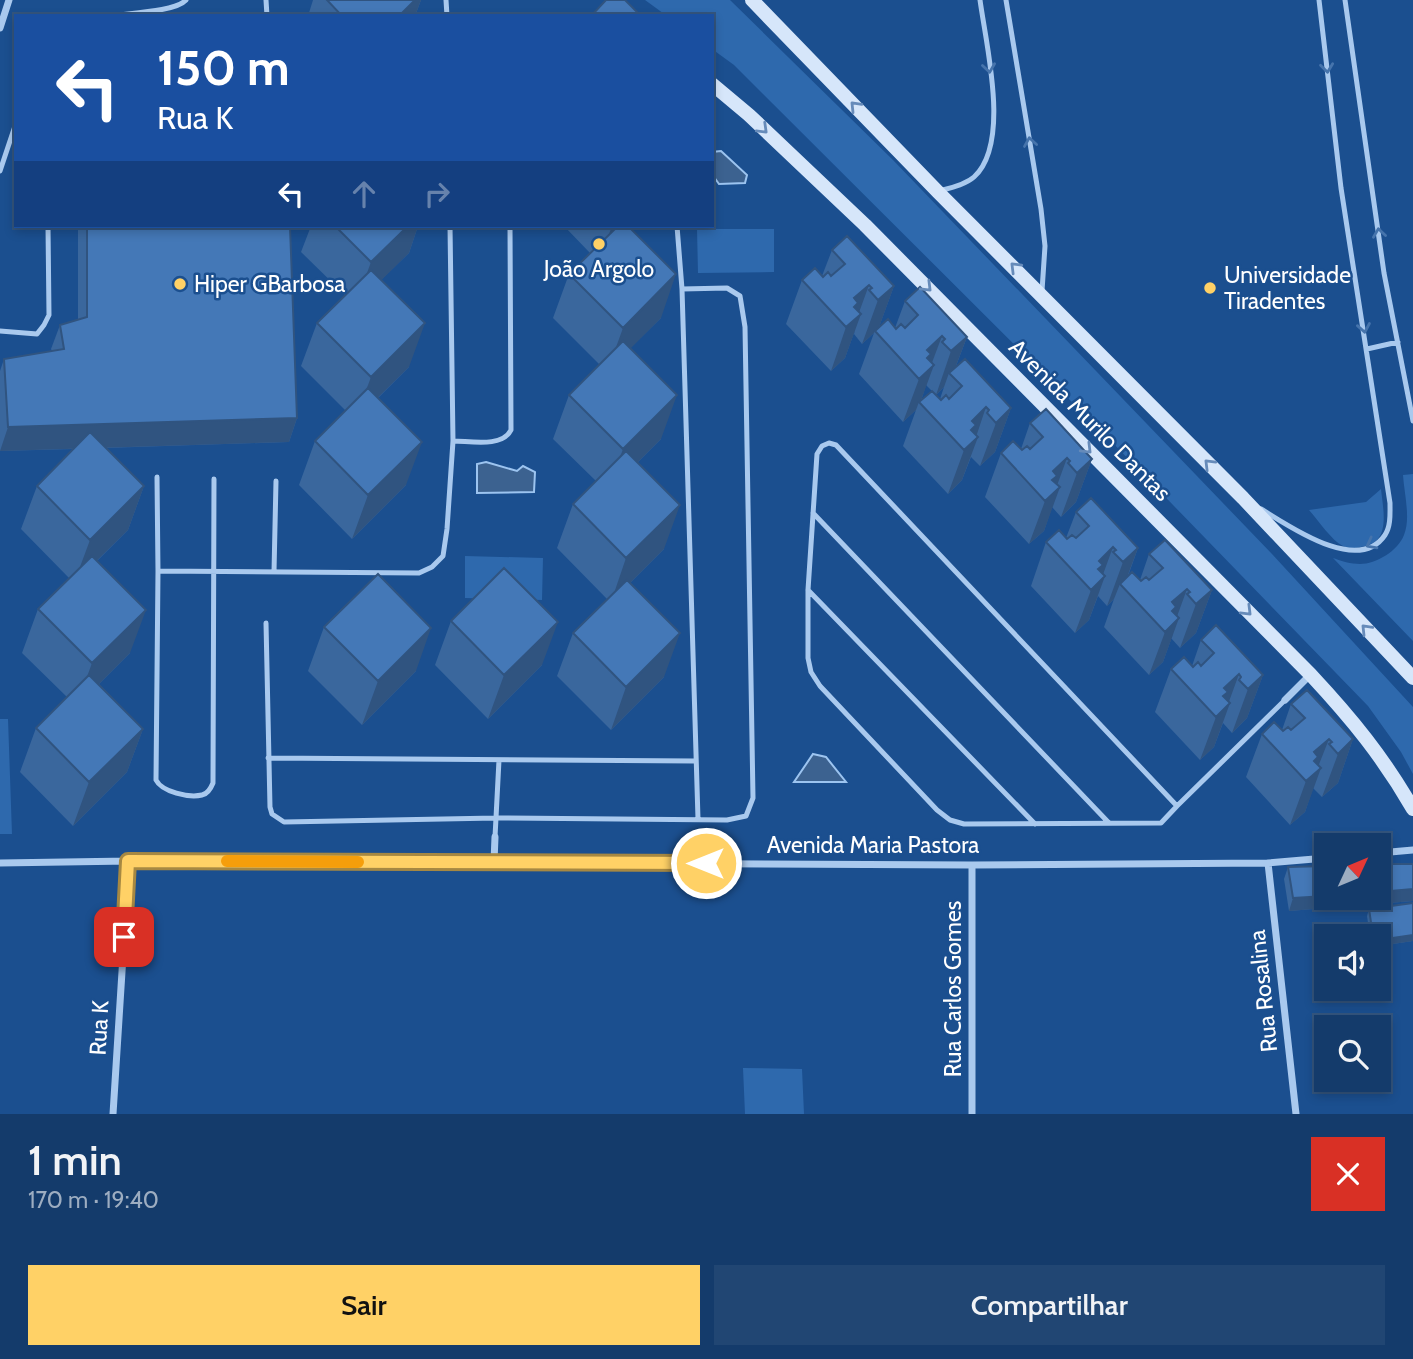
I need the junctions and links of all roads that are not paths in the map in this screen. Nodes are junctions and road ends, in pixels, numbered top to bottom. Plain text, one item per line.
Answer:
1 (9, 0) edge
2 (186, 0) edge
3 (752, 0) edge
4 (979, 0) edge
5 (1006, 0) edge
6 (1320, 0) edge
7 (1346, 0) edge
8 (125, 14) edge
9 (0, 28) edge
10 (714, 86) edge
11 (14, 129) edge
12 (0, 171) edge
13 (938, 192) junction
14 (48, 228) edge
15 (450, 228) edge
16 (510, 228) edge
17 (677, 228) edge
18 (682, 289) junction
19 (1042, 294) junction
20 (0, 331) edge
21 (1398, 342) junction
22 (1367, 349) junction
23 (1413, 421) edge
24 (453, 441) junction
25 (157, 477) dead end
26 (214, 479) dead end
27 (276, 481) dead end
28 (1243, 498) junction
29 (813, 513) junction
30 (158, 571) junction
31 (212, 571) junction
32 (274, 572) junction
33 (808, 590) junction
34 (266, 624) dead end
35 (1311, 675) junction
36 (1413, 678) edge
37 (1285, 700) joint
38 (268, 758) junction
39 (499, 760) junction
40 (695, 761) junction
41 (1177, 806) junction
42 (1413, 809) edge
43 (496, 818) junction
44 (698, 819) junction
45 (1109, 823) junction
46 (1035, 824) junction
47 (495, 837) joint
48 (1413, 850) edge
49 (1391, 852) edge
50 (1314, 859) edge
51 (128, 861) junction
52 (494, 862) junction
53 (0, 863) edge
54 (1268, 863) junction
55 (971, 865) junction
56 (113, 1114) edge
57 (972, 1114) edge
58 (1296, 1114) edge

1 - 9 street
2 - 8 lane
13 -> 3 main road
4 -> 13 lane
19 -> 5 lane
6 -> 22 lane
21 -> 7 lane
10 -> 35 main road, Avenida Murilo Dantas
11 - 12 lane
19 -> 13 main road
14 - 20 lane
15 - 24 lane
16 - 24 lane
17 - 18 lane
18 - 40 lane
18 - 44 lane
28 -> 19 main road
21 - 22 lane
21 - 23 lane
22 -> 28 lane
24 - 32 lane
25 - 30 lane
26 - 31 lane
27 - 32 lane
36 -> 28 main road
29 - 33 lane
29 - 41 lane
29 - 45 lane
30 - 31 lane
30 - 31 lane
31 - 32 lane
33 - 46 lane
33 - 46 lane
34 - 38 lane
35 - 37 street
35 - 42 main road, Avenida Murilo Dantas
37 - 41 lane
38 - 39 lane
38 - 43 lane
39 - 40 lane
39 - 43 lane
40 - 44 lane
41 - 45 lane
43 - 44 lane
43 - 47 lane
45 - 46 lane
47 - 52 street
48 - 49 street
50 - 54 street, Avenida Maria Pastora
51 - 52 street, Avenida Maria Pastora
51 - 53 street, Avenida Maria Pastora
51 - 56 street, Rua K
52 - 55 street, Avenida Maria Pastora
54 - 55 street, Avenida Maria Pastora
54 - 58 street, Rua Rosalina
55 - 57 street, Rua Carlos Gomes

